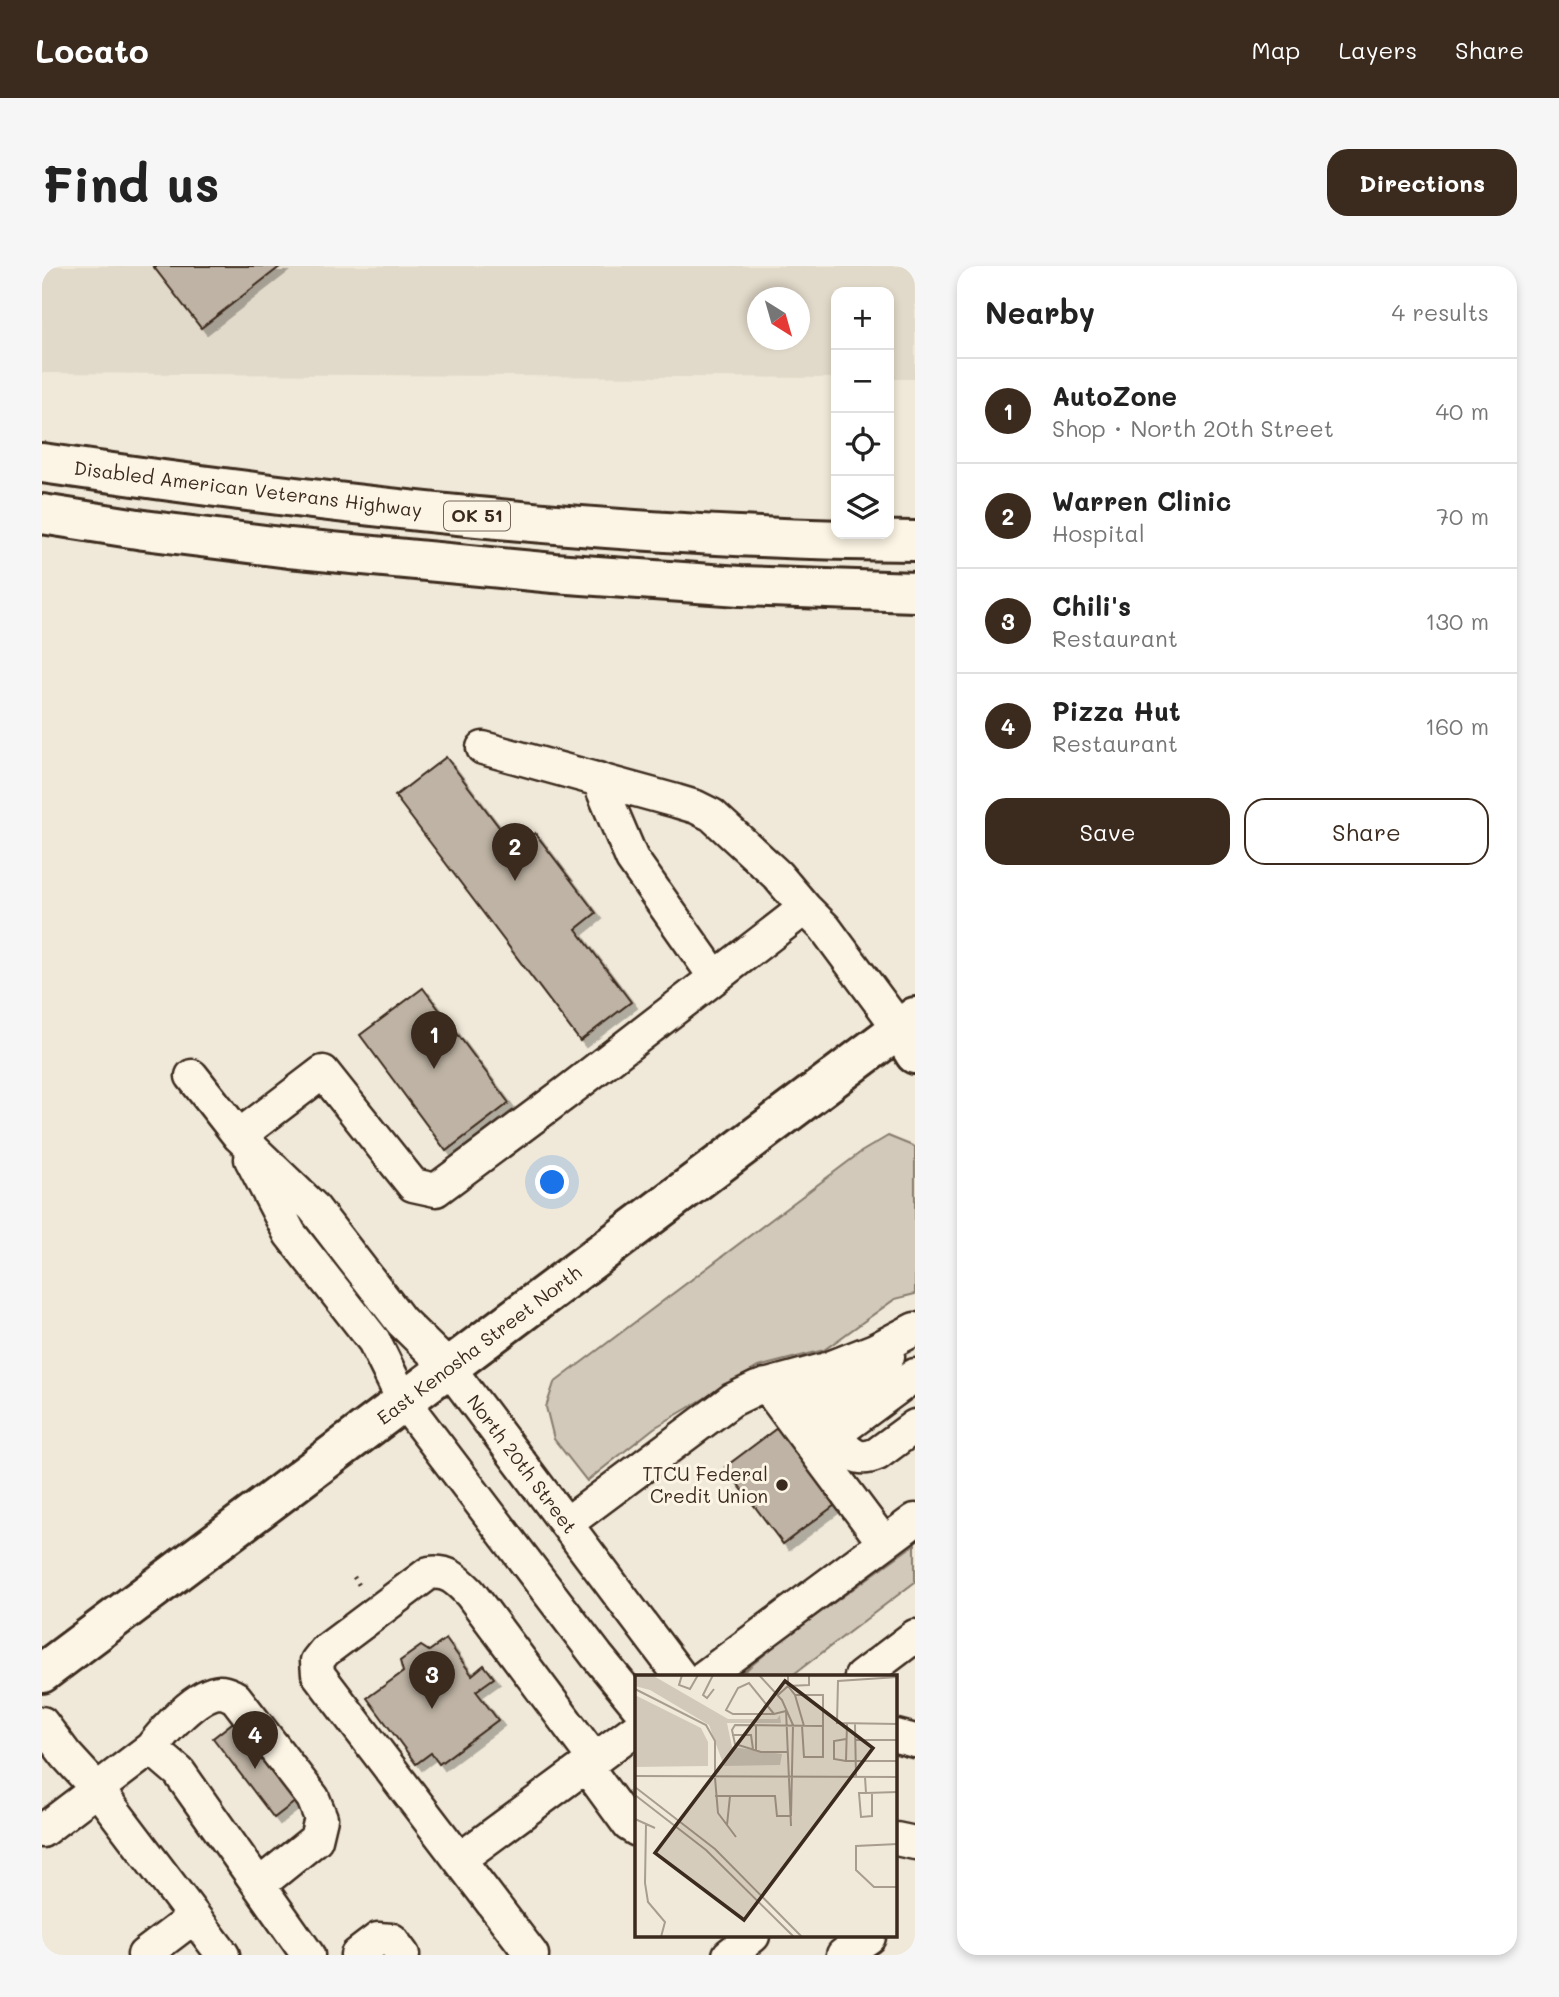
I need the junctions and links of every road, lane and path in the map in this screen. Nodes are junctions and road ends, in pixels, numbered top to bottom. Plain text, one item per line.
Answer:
1 (42, 463) edge
2 (42, 514) edge
3 (915, 541) edge
4 (915, 592) edge
5 (483, 748) dead end
6 (598, 779) junction
7 (805, 908) junction
8 (715, 977) junction
9 (911, 1035) edge
10 (192, 1076) dead end
11 (239, 1136) junction
12 (915, 1329) edge
13 (915, 1337) edge
14 (915, 1355) edge
15 (449, 1367) junction
16 (915, 1375) edge
17 (778, 1382) junction
18 (915, 1393) edge
19 (404, 1402) junction
20 (915, 1410) edge
21 (915, 1426) edge
22 (834, 1433) junction
23 (915, 1520) edge
24 (566, 1524) junction
25 (884, 1543) junction
26 (915, 1636) edge
27 (42, 1673) edge
28 (679, 1675) edge
29 (707, 1675) edge
30 (864, 1675) edge
31 (635, 1703) edge
32 (42, 1723) edge
33 (635, 1729) edge
34 (898, 1737) edge
35 (915, 1741) edge
36 (151, 1748) junction
37 (590, 1763) junction
38 (98, 1790) junction
39 (635, 1829) edge
40 (42, 1831) edge
41 (460, 1859) junction
42 (259, 1885) junction
43 (194, 1917) junction
44 (750, 1938) edge
45 (871, 1941) edge
46 (144, 1955) edge
47 (223, 1955) edge
48 (308, 1955) edge
49 (357, 1955) edge
50 (403, 1955) edge
51 (532, 1955) edge
52 (729, 1955) edge
53 (843, 1955) edge

1 - 3 main road, Disabled American Veterans Highway / OK 51
2 - 4 main road
5 - 6 street
6 - 7 street
6 - 8 street
7 - 8 street
7 - 9 street
8 - 11 street
9 - 15 main road, East Kenosha Street North
10 - 11 street, North 20th Street
11 - 15 street, North 20th Street
11 - 19 street, North 20th Street
12 - 17 street
13 - 22 street
14 - 22 street
15 - 19 main road, East Kenosha Street North
15 - 24 street, North 20th Street
16 - 22 street
17 - 22 street
17 - 24 street
17 - 25 street
18 - 22 street
19 - 27 main road, East Kenosha Street North
19 - 31 street, North 20th Street
20 - 22 street
21 - 22 street
23 - 25 street
24 - 28 street, North 20th Street
25 - 29 street
26 - 30 street
32 - 38 street
33 - 37 street
34 - 35 street
36 - 38 street
36 - 42 street
36 - 42 street
37 - 39 street
37 - 41 street
37 - 41 street
38 - 40 street
38 - 43 street
41 - 51 street
42 - 48 street
43 - 46 street
43 - 47 street
44 - 52 street
45 - 53 street
49 - 50 street

